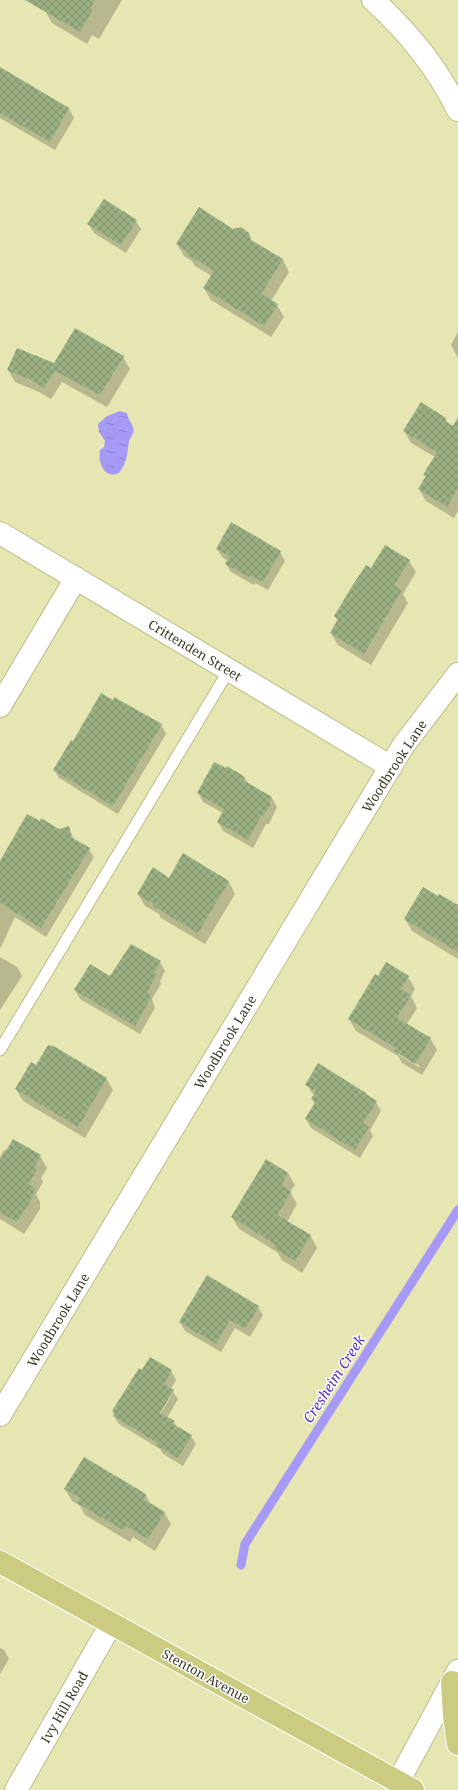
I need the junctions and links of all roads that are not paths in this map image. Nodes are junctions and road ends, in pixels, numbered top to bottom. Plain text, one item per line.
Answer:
1 (373, 0) edge
2 (458, 110) edge
3 (0, 533) edge
4 (76, 578) junction
5 (228, 670) junction
6 (458, 674) edge
7 (0, 706) edge
8 (391, 767) junction
9 (0, 1050) edge
10 (0, 1415) edge
11 (0, 1562) edge
12 (111, 1624) junction
13 (455, 1676) edge
14 (458, 1744) edge
15 (406, 1786) edge
16 (16, 1790) edge

1 - 2 street
3 - 4 street, Crittenden Street
4 - 5 street, Crittenden Street
4 - 7 street
5 - 8 street, Crittenden Street
5 - 9 lane
6 - 8 street, Woodbrook Lane
8 - 10 street, Woodbrook Lane
11 - 12 main road, Stenton Avenue
12 - 15 main road, Stenton Avenue
12 - 16 street, Ivy Hill Road
13 - 14 main road
13 - 15 street

